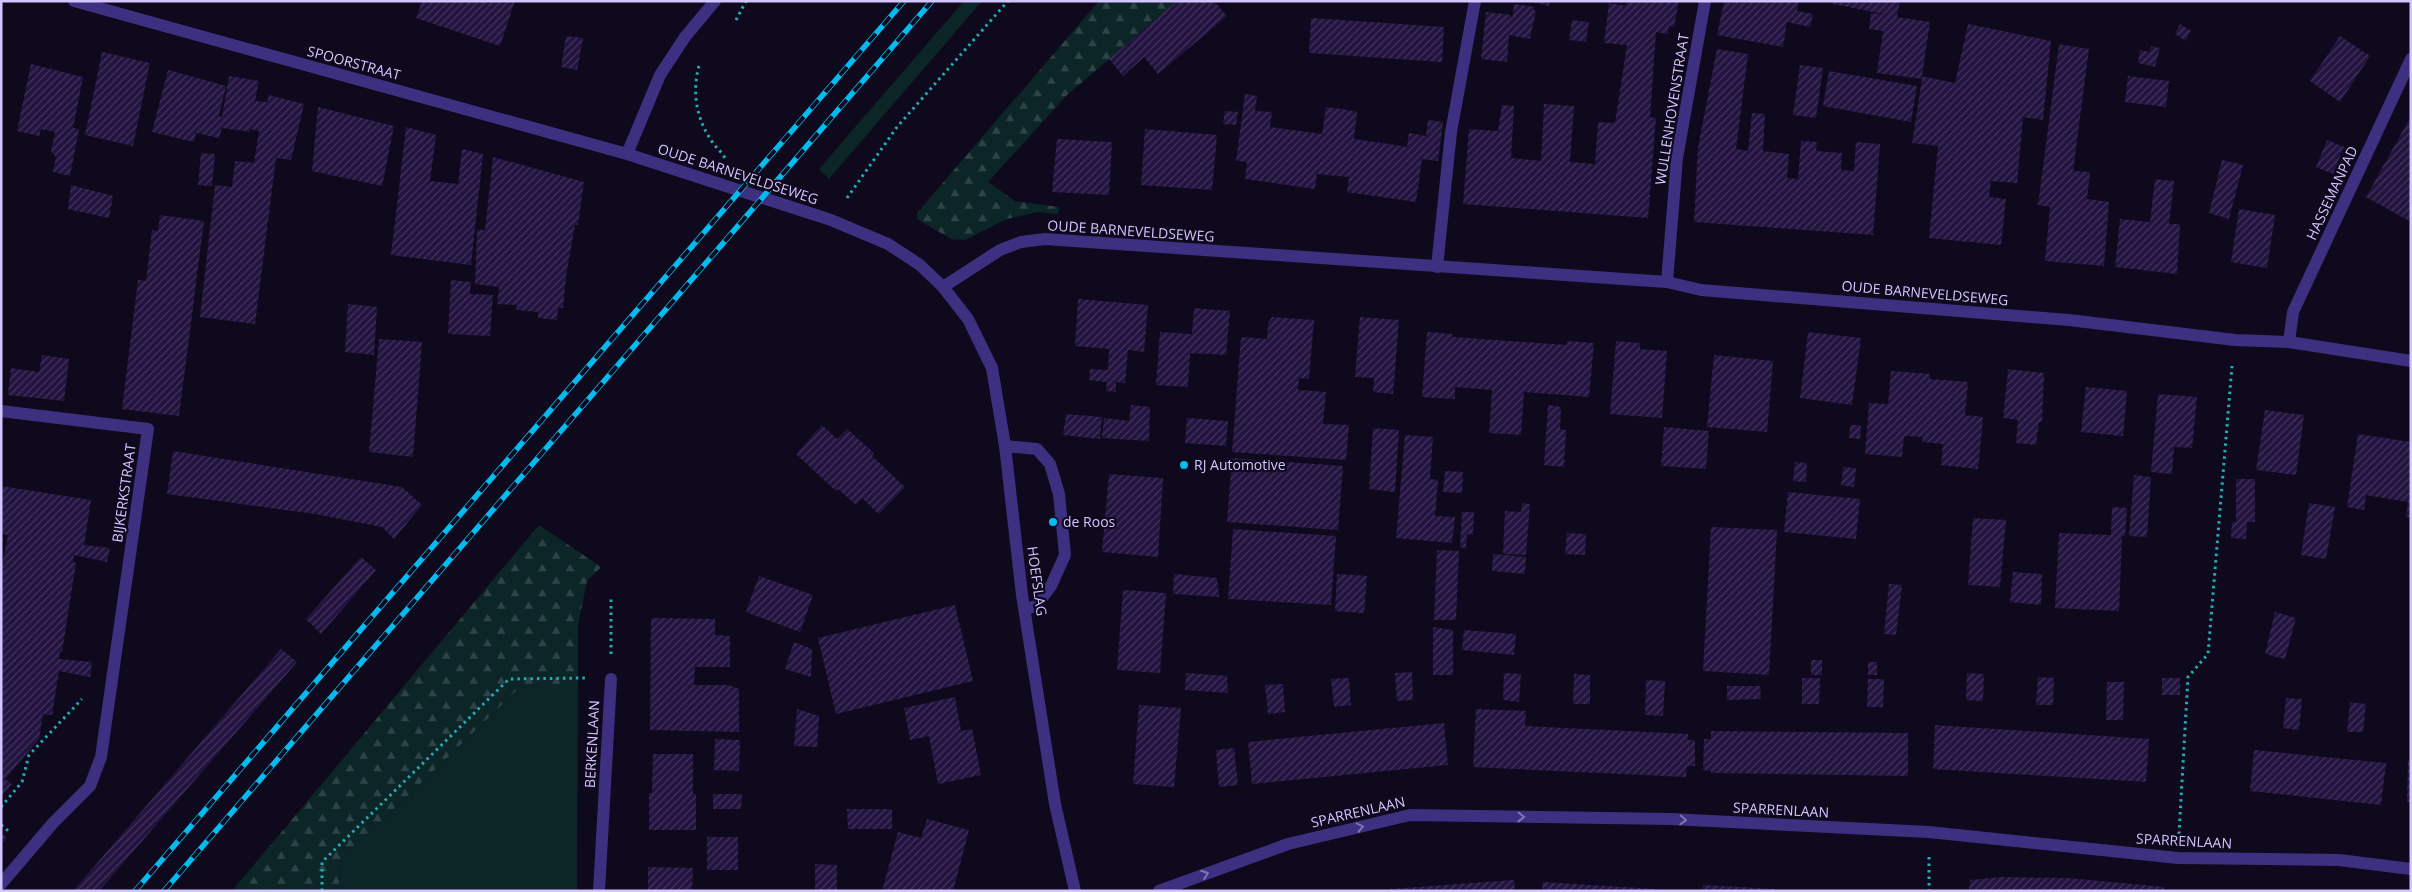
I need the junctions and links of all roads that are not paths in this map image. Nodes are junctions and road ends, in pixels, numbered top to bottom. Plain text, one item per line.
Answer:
1 (74, 1) edge
2 (715, 1) edge
3 (1475, 1) edge
4 (1705, 1) edge
5 (2411, 60) edge
6 (627, 154) junction
7 (1436, 267) junction
8 (1667, 282) junction
9 (942, 287) junction
10 (2289, 342) junction
11 (2411, 362) edge
12 (1, 411) edge
13 (1005, 446) junction
14 (1025, 609) junction
15 (610, 679) road end
16 (2411, 869) edge
17 (1, 884) edge
18 (599, 891) edge
19 (1075, 891) edge
20 (1159, 891) edge

1 - 6 street, SPOORSTRAAT
2 - 6 street
3 - 7 street
4 - 8 street, WULLENHOVENSTRAAT
5 - 10 street, HASSEMANPAD
6 - 9 street, OUDE BARNEVELDSEWEG
7 - 8 street, OUDE BARNEVELDSEWEG
7 - 9 street, OUDE BARNEVELDSEWEG
8 - 10 street, OUDE BARNEVELDSEWEG
9 - 13 street, HOEFSLAG
10 - 11 street, OUDE BARNEVELDSEWEG
12 - 17 street, BIJKERKSTRAAT
13 - 14 street, HOEFSLAG
13 - 14 street
14 - 19 street, HOEFSLAG
15 - 18 street, BERKENLAAN
20 -> 16 street, SPARRENLAAN

